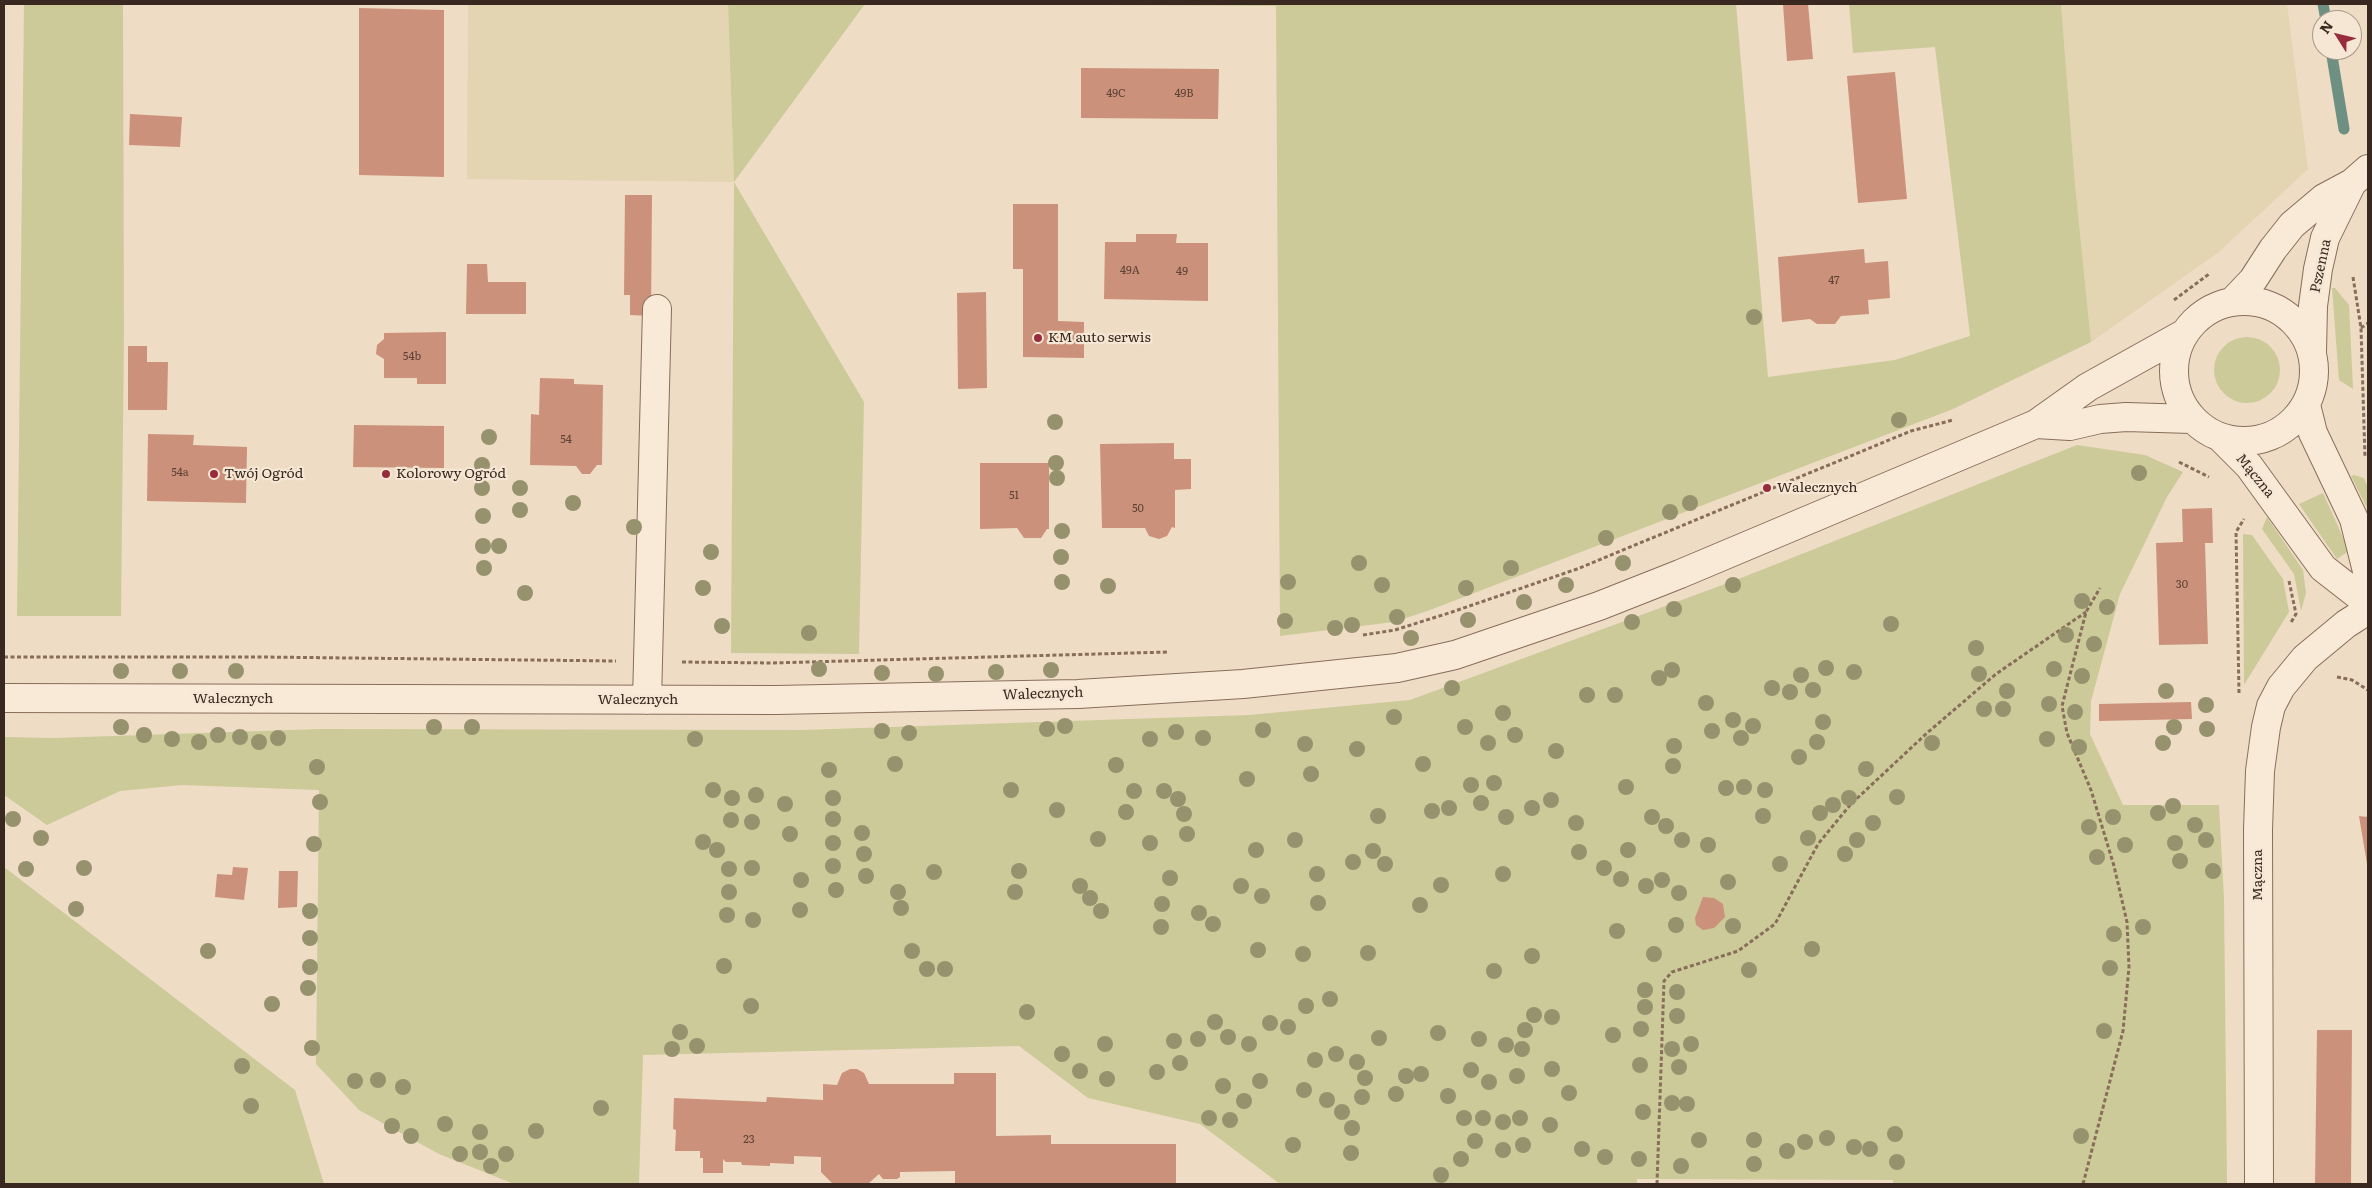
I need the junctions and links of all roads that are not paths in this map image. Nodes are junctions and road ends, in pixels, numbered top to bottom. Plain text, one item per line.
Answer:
1 (2360, 176) edge
2 (2232, 302) junction
3 (657, 309) dead end
4 (2185, 333) junction
5 (2312, 355) junction
6 (2306, 405) junction
7 (2192, 419) junction
8 (2036, 424) junction
9 (2221, 438) junction
10 (2368, 575) edge
11 (2368, 603) edge
12 (2368, 610) edge
13 (4, 698) edge
14 (647, 700) junction
15 (2259, 1184) edge

1 - 2 street, Pszenna
1 - 5 street, Pszenna
2 - 4 street
2 - 5 street
3 - 14 street
4 - 7 street
4 - 8 street, Walecznych
5 - 6 street
6 - 9 street
6 - 10 street
7 - 8 street, Walecznych
7 - 9 street
8 - 14 street, Walecznych
9 - 11 street, Mączna
12 - 15 street, Mączna
13 - 14 street, Walecznych

